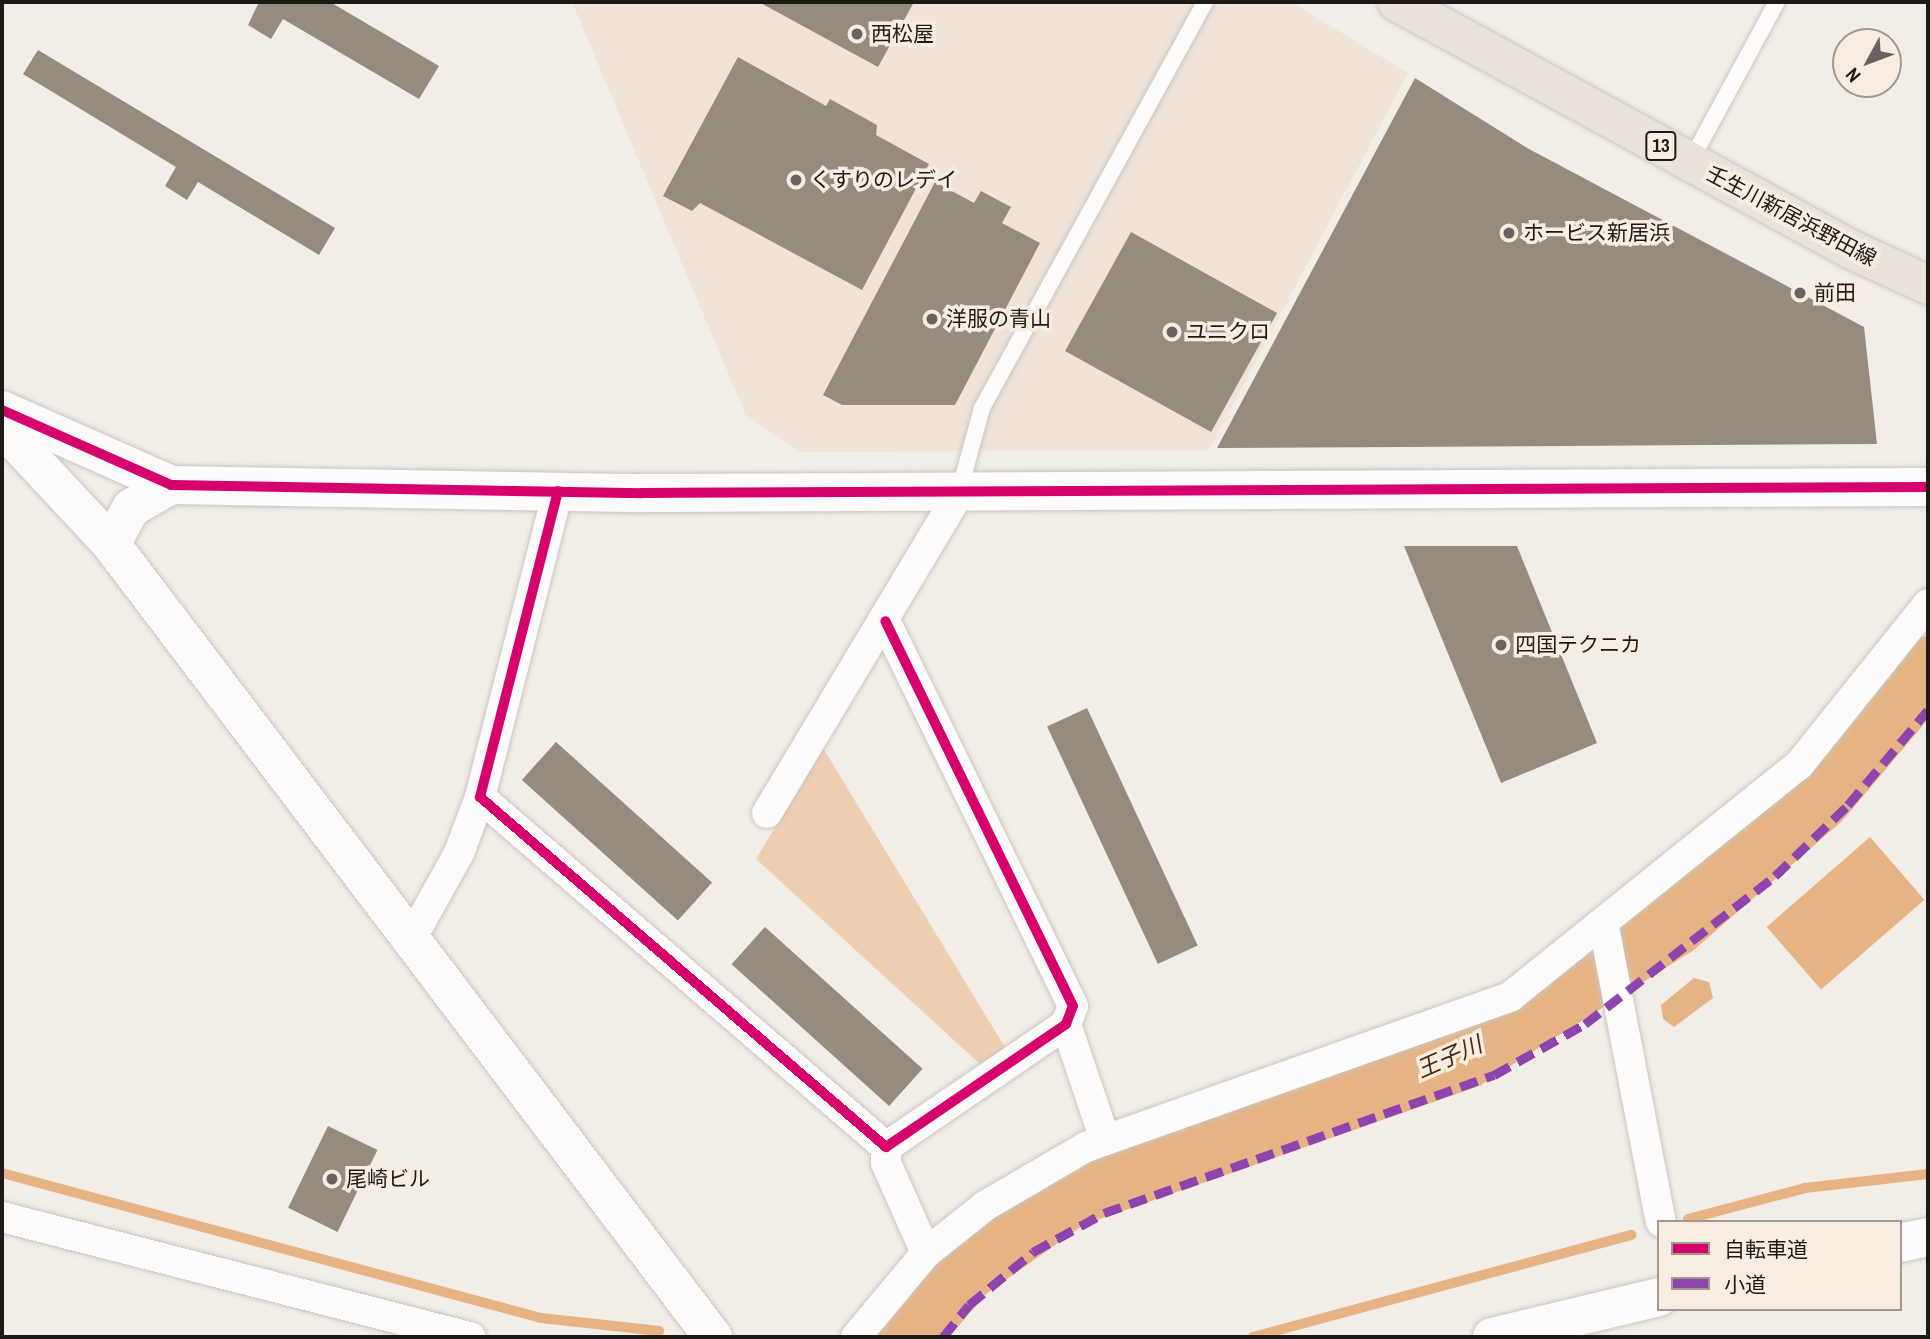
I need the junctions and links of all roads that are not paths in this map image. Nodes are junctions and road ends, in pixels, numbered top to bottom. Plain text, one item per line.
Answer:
1 (1205, 2) edge
2 (1397, 2) edge
3 (1777, 2) edge
4 (1690, 162) junction
5 (1928, 285) edge
6 (2, 410) edge
7 (2, 427) edge
8 (171, 485) junction
9 (1928, 487) edge
10 (558, 491) junction
11 (959, 493) junction
12 (111, 544) junction
13 (1928, 604) edge
14 (885, 621) junction
15 (480, 797) junction
16 (767, 813) dead end
17 (1605, 928) junction
18 (411, 939) junction
19 (1066, 1024) junction
20 (1105, 1140) junction
21 (887, 1147) junction
22 (2, 1217) edge
23 (1661, 1220) edge
24 (1928, 1237) edge
25 (1902, 1243) edge
26 (926, 1253) junction
27 (1657, 1297) edge
28 (393, 1327) edge
29 (471, 1337) edge
30 (713, 1337) edge
31 (856, 1337) edge
32 (1492, 1337) edge

1 - 11 lane
2 - 4 main road, 壬生川新居浜野田線 / 13
3 - 4 lane
4 - 5 main road, 壬生川新居浜野田線 / 13
6 - 8 street
7 - 12 street
8 - 10 street
8 - 12 street
9 - 11 street
10 - 11 street
10 - 15 street
11 - 14 street
12 - 18 street
13 - 17 street
14 - 16 street
14 - 19 street
15 - 18 street
15 - 21 street
17 - 20 street
17 - 23 street
18 - 30 street
19 - 20 street
19 - 21 street
20 - 26 street
21 - 26 street
22 - 28 street
24 - 25 street
26 - 31 street
27 - 32 street
28 - 29 street

